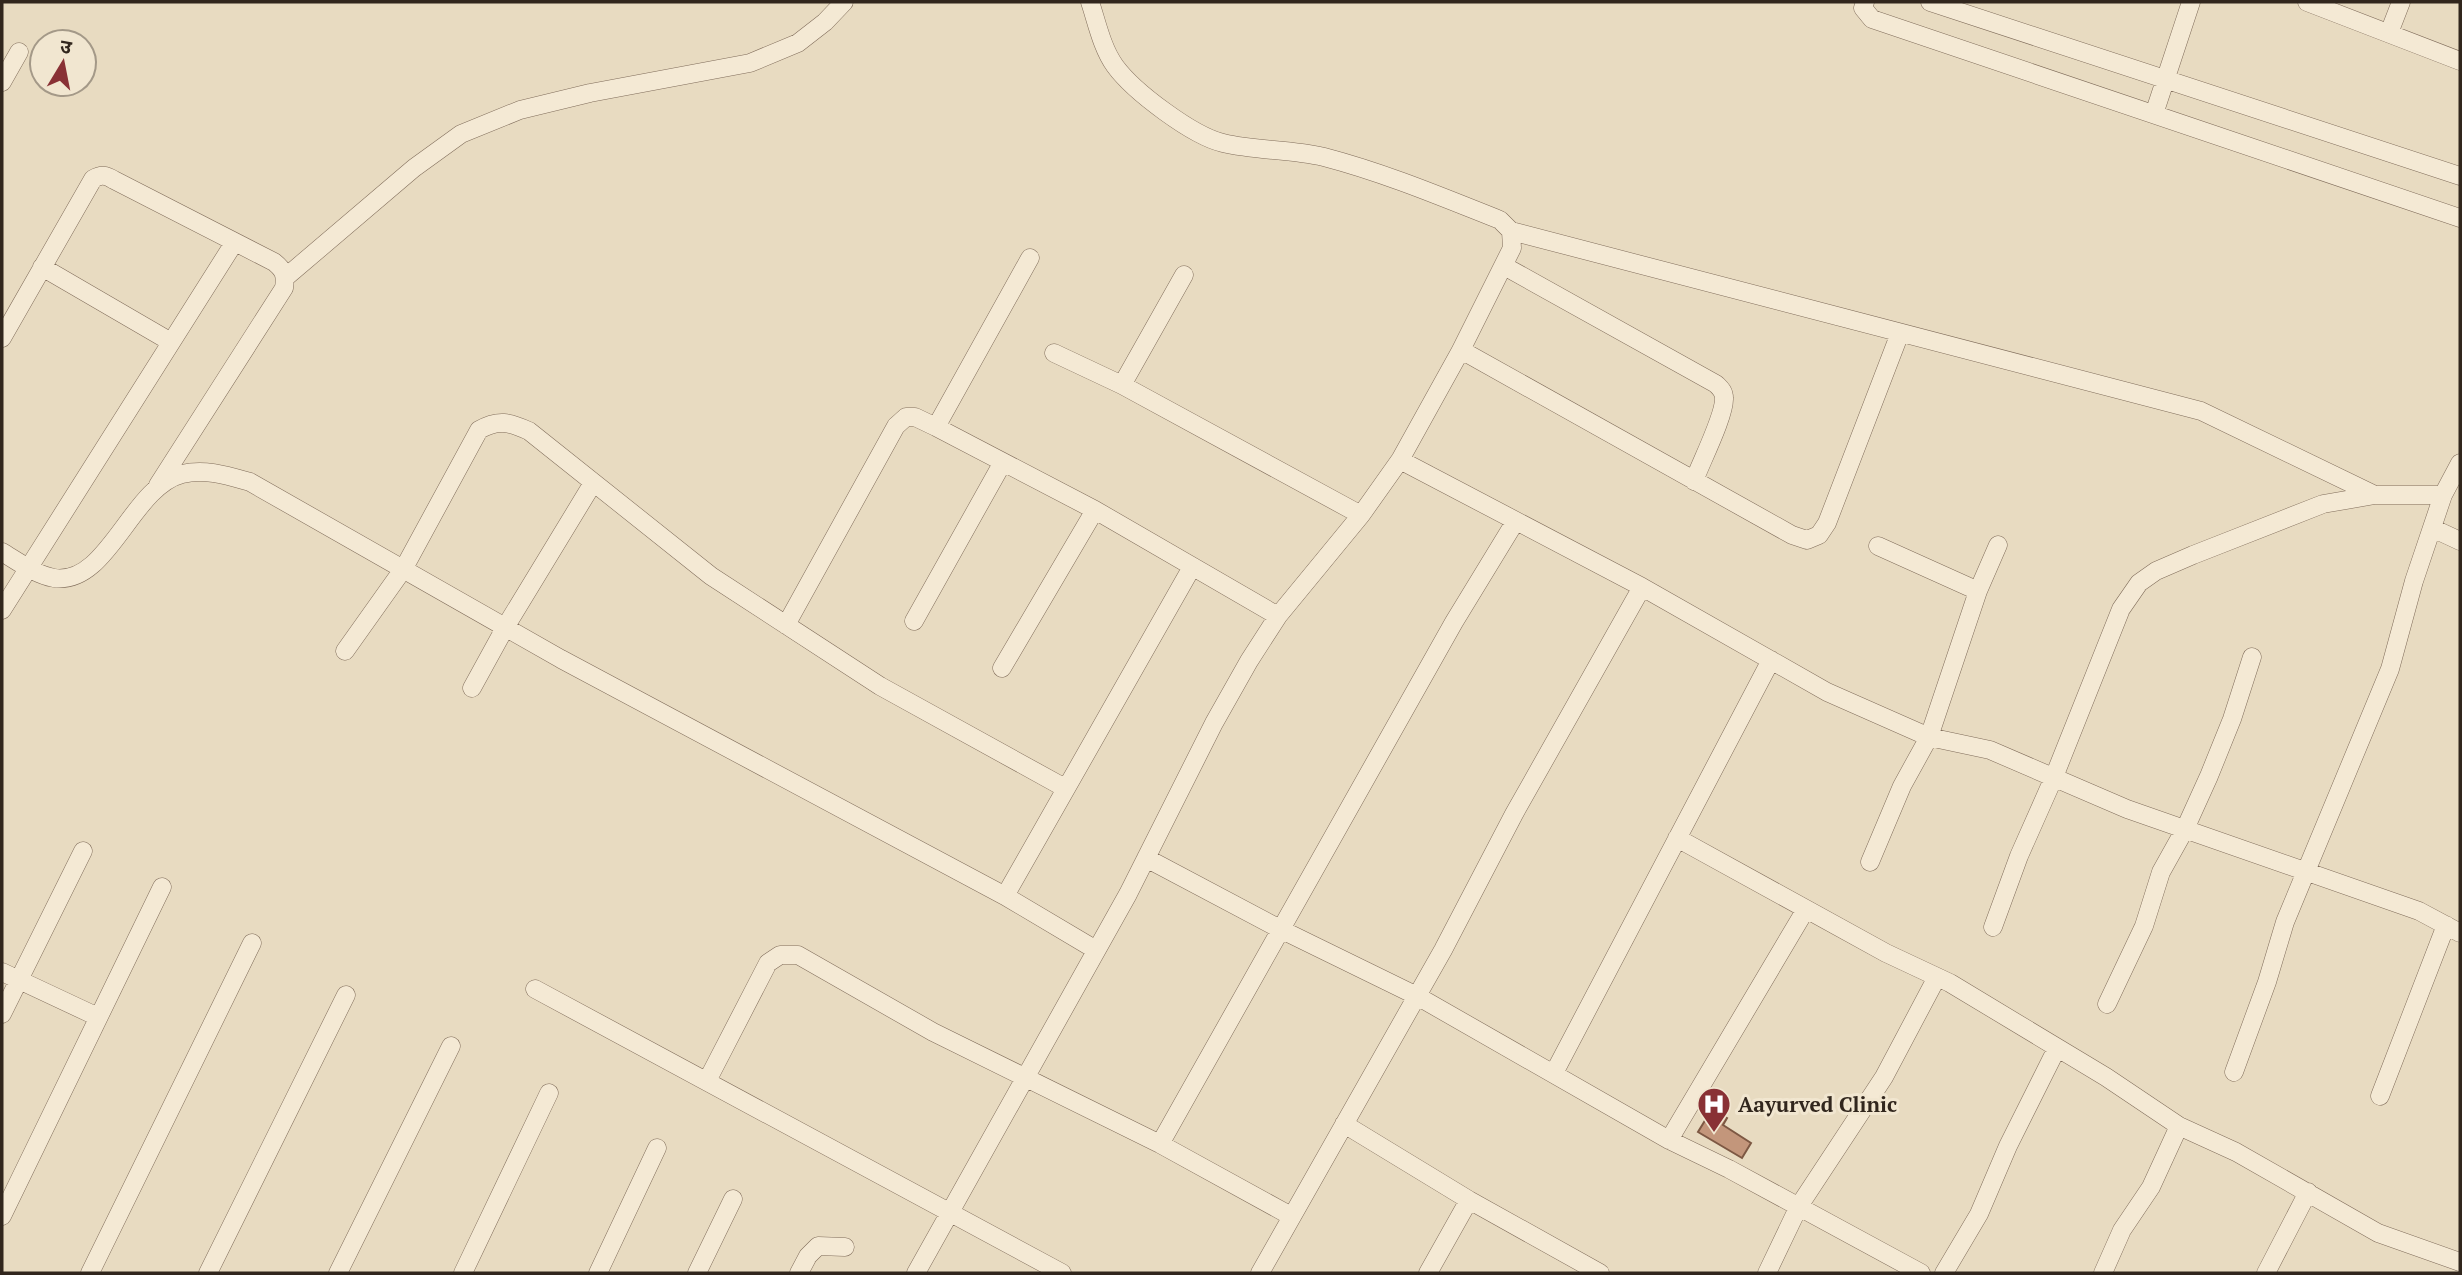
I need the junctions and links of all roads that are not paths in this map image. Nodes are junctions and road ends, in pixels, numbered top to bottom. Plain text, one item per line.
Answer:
1 (844, 2) edge
2 (1090, 2) edge
3 (1865, 2) edge
4 (1930, 2) edge
5 (2191, 2) edge
6 (2307, 2) edge
7 (2401, 2) edge
8 (2389, 33) junction
9 (19, 52) dead end
10 (2460, 61) edge
11 (2164, 78) junction
12 (2, 82) edge
13 (2154, 114) junction
14 (2460, 176) edge
15 (2460, 218) edge
16 (1511, 231) junction
17 (234, 243) junction
18 (1030, 258) dead end
19 (1504, 266) junction
20 (41, 267) junction
21 (1184, 275) dead end
22 (286, 277) junction
23 (1900, 332) junction
24 (2, 338) edge
25 (171, 342) junction
26 (1461, 350) junction
27 (1054, 353) dead end
28 (1122, 385) junction
29 (936, 427) junction
30 (1400, 460) junction
31 (1003, 462) junction
32 (2460, 463) edge
33 (1694, 481) junction
34 (593, 483) junction
35 (157, 487) junction
36 (2375, 495) junction
37 (2443, 495) junction
38 (1095, 510) junction
39 (1361, 515) junction
40 (1515, 522) junction
41 (2432, 528) junction
42 (2460, 541) edge
43 (1997, 544) dead end
44 (1878, 545) dead end
45 (2, 552) edge
46 (29, 568) junction
47 (404, 568) junction
48 (1192, 568) junction
49 (1642, 587) junction
50 (1978, 591) junction
51 (2, 610) edge
52 (1278, 616) junction
53 (914, 621) dead end
54 (786, 625) junction
55 (506, 626) junction
56 (345, 652) dead end
57 (2252, 657) dead end
58 (1771, 660) junction
59 (1002, 667) dead end
60 (472, 688) dead end
61 (1928, 737) junction
62 (2054, 778) junction
63 (1065, 788) junction
64 (2185, 830) junction
65 (1677, 838) junction
66 (83, 851) dead end
67 (1146, 858) junction
68 (1870, 862) dead end
69 (2306, 872) junction
70 (162, 887) dead end
71 (1005, 896) junction
72 (1806, 909) junction
73 (1993, 927) dead end
74 (2453, 929) edge
75 (1282, 930) junction
76 (252, 943) dead end
77 (1096, 950) junction
78 (2, 972) edge
79 (1937, 977) junction
80 (19, 980) junction
81 (535, 989) dead end
82 (346, 995) dead end
83 (1417, 996) junction
84 (2107, 1004) dead end
85 (2, 1014) edge
86 (98, 1017) junction
87 (451, 1046) dead end
88 (2057, 1048) junction
89 (2234, 1072) dead end
90 (1554, 1073) junction
91 (1024, 1078) junction
92 (707, 1081) junction
93 (550, 1093) dead end
94 (2380, 1096) dead end
95 (1344, 1124) junction
96 (2179, 1126) junction
97 (1669, 1140) junction
98 (1160, 1144) junction
99 (657, 1148) dead end
100 (2308, 1192) junction
101 (733, 1199) dead end
102 (1469, 1200) junction
103 (1799, 1206) junction
104 (949, 1213) junction
105 (2, 1216) edge
106 (1291, 1216) junction
107 (845, 1247) dead end
108 (2460, 1262) edge
109 (1894, 1266) edge
110 (1576, 1267) edge
111 (90, 1273) edge
112 (208, 1273) edge
113 (338, 1273) edge
114 (463, 1273) edge
115 (598, 1273) edge
116 (697, 1273) edge
117 (799, 1273) edge
118 (916, 1273) edge
119 (1062, 1273) edge
120 (1259, 1273) edge
121 (1428, 1273) edge
122 (1600, 1273) edge
123 (1767, 1273) edge
124 (1922, 1273) edge
125 (1944, 1273) edge
126 (2103, 1273) edge
127 (2266, 1273) edge

1 - 22 street
2 - 16 street
3 - 13 street
4 - 11 street
5 - 11 street
6 - 8 street
7 - 8 street
8 - 10 street
9 - 12 street
11 - 13 street
11 - 14 street
13 - 15 street
16 - 19 street
16 - 23 street
17 - 20 street
17 - 22 street
17 - 25 street
18 - 29 street
19 - 26 street
19 - 33 street
20 - 24 street
20 - 25 street
21 - 28 street
22 - 35 street
23 - 33 street
23 - 36 street
25 - 46 street
26 - 30 street
26 - 33 street
27 - 28 street
28 - 39 street
29 - 31 street
29 - 54 street
30 - 39 street
30 - 40 street
31 - 38 street
31 - 53 street
32 - 37 street
34 - 47 street
34 - 54 street
34 - 55 street
35 - 46 street
35 - 47 street
36 - 37 street
36 - 62 street
37 - 41 street
38 - 48 street
38 - 59 street
39 - 52 street
40 - 49 street
40 - 75 street
41 - 42 street
41 - 69 street
43 - 50 street
44 - 50 street
45 - 46 street
46 - 51 street
47 - 55 street
47 - 56 street
48 - 52 street
48 - 63 street
49 - 58 street
49 - 83 street
50 - 61 street
52 - 67 street
54 - 63 street
55 - 60 street
55 - 71 street
57 - 64 street
58 - 61 street
58 - 65 street
61 - 62 street
61 - 68 street
62 - 64 street
62 - 73 street
63 - 71 street
64 - 69 street
64 - 84 street
65 - 72 street
65 - 90 street
66 - 80 street
67 - 75 street
67 - 77 street
69 - 74 street
69 - 89 street
70 - 86 street
71 - 77 street
72 - 79 street
72 - 97 street
74 - 94 street
75 - 83 street
75 - 98 street
76 - 111 street
77 - 91 street
78 - 80 street
79 - 88 street
79 - 103 street
80 - 85 street
80 - 86 street
81 - 92 street
82 - 112 street
83 - 90 street
83 - 95 street
86 - 105 street
87 - 113 street
88 - 96 street
88 - 125 street
90 - 97 street
91 - 92 street
91 - 98 street
91 - 104 street
92 - 104 street
93 - 114 street
95 - 102 street
95 - 106 street
96 - 100 street
96 - 126 street
97 - 103 street
98 - 106 street
99 - 115 street
100 - 108 street
100 - 127 street
101 - 116 street
102 - 110 street
102 - 121 street
103 - 109 street
103 - 123 street
104 - 118 street
104 - 119 street
106 - 120 street
107 - 117 street
109 - 124 street
110 - 122 street

